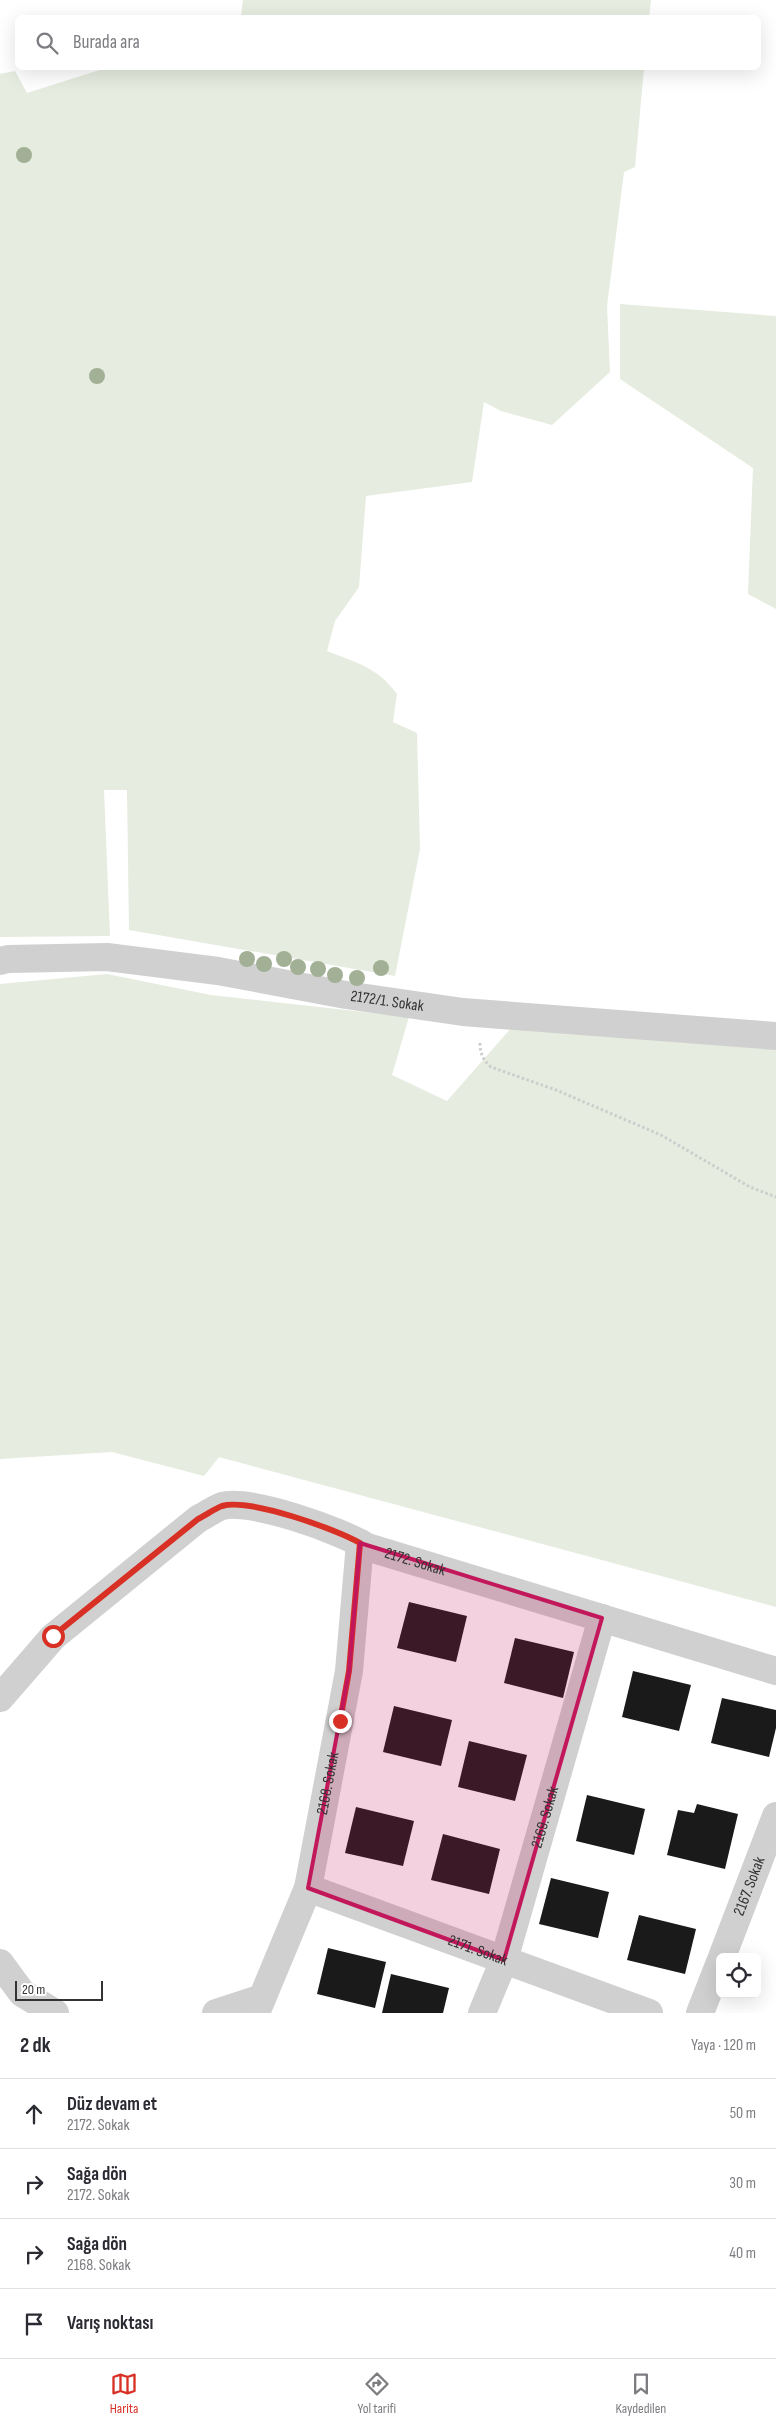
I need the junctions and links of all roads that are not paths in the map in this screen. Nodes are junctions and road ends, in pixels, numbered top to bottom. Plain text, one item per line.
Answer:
1 (0, 961) edge
2 (776, 1036) edge
3 (360, 1543) junction
4 (602, 1618) junction
5 (776, 1671) edge
6 (0, 1698) edge
7 (776, 1816) edge
8 (308, 1888) junction
9 (724, 1953) edge
10 (504, 1960) junction
11 (0, 1963) edge
12 (716, 1972) edge
13 (259, 2005) edge
14 (55, 2013) edge
15 (216, 2013) edge
16 (482, 2013) edge
17 (649, 2013) edge
18 (700, 2013) edge

1 - 2 street, 2172/1. Sokak
3 - 4 street, 2172. Sokak
3 - 6 street, 2172. Sokak
3 - 8 street, 2168. Sokak
4 - 5 street, 2172. Sokak
4 - 10 street, 2169. Sokak
7 - 9 street, 2167. Sokak
8 - 10 street, 2171. Sokak
8 - 13 street, 2168. Sokak
10 - 16 street, 2169. Sokak
10 - 17 street, 2171. Sokak
11 - 14 street
12 - 18 street
13 - 15 street

